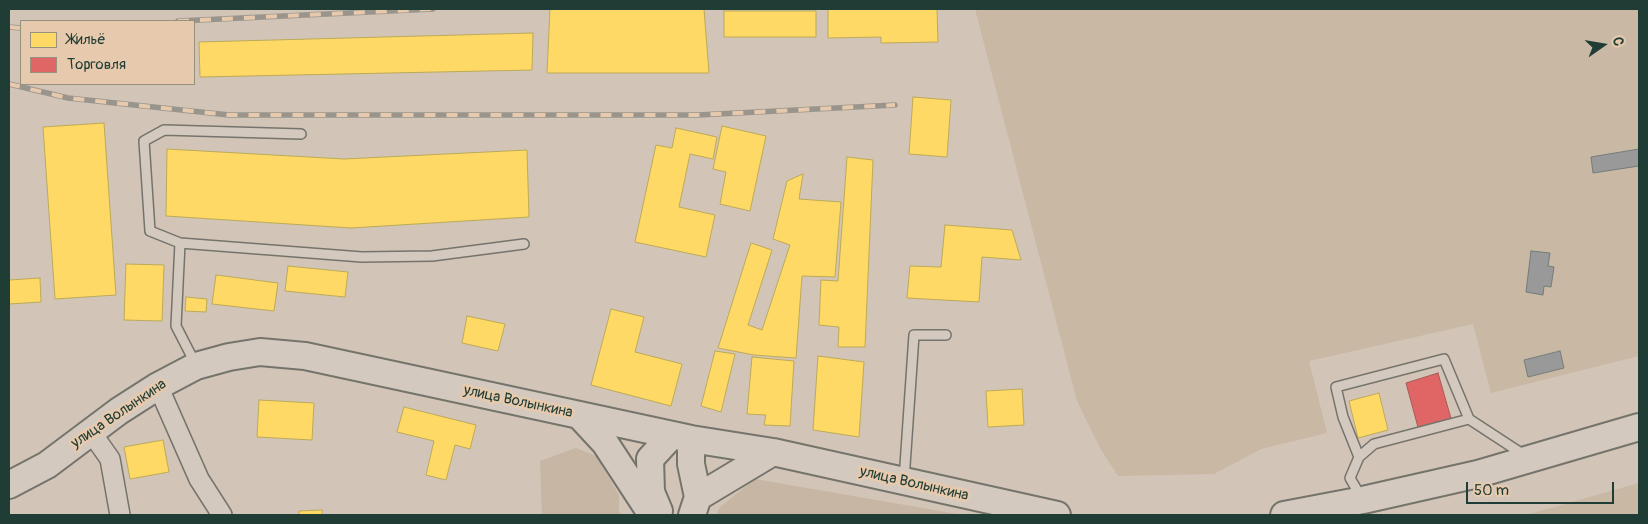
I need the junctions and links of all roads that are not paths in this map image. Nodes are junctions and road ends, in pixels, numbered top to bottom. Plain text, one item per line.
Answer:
1 (301, 134) dead end
2 (180, 243) junction
3 (524, 244) dead end
4 (946, 335) dead end
5 (196, 366) junction
6 (158, 386) junction
7 (579, 415) junction
8 (1468, 419) junction
9 (1639, 427) edge
10 (91, 432) junction
11 (682, 437) junction
12 (773, 452) junction
13 (1358, 457) junction
14 (1531, 459) junction
15 (904, 482) junction
16 (9, 485) edge
17 (1363, 500) junction
18 (695, 506) edge
19 (120, 515) edge
20 (222, 515) edge
21 (652, 515) edge
22 (661, 515) edge
23 (1057, 515) edge
24 (1284, 515) edge

1 - 2 lane
2 - 3 lane
2 - 5 lane
4 - 15 lane
5 - 6 street, улица Волынкина
5 - 7 street, улица Волынкина
6 - 10 street, улица Волынкина
6 - 20 street
7 - 11 street, улица Волынкина
7 - 21 street
8 - 13 lane
8 - 13 lane
8 - 14 lane
9 - 14 street
10 - 16 street, улица Волынкина
10 - 19 street
11 - 12 street, улица Волынкина
11 - 18 street
11 - 22 street
12 - 15 street, улица Волынкина
12 - 18 street
13 - 17 lane
14 - 17 street
15 - 23 street, улица Волынкина
17 - 24 street

